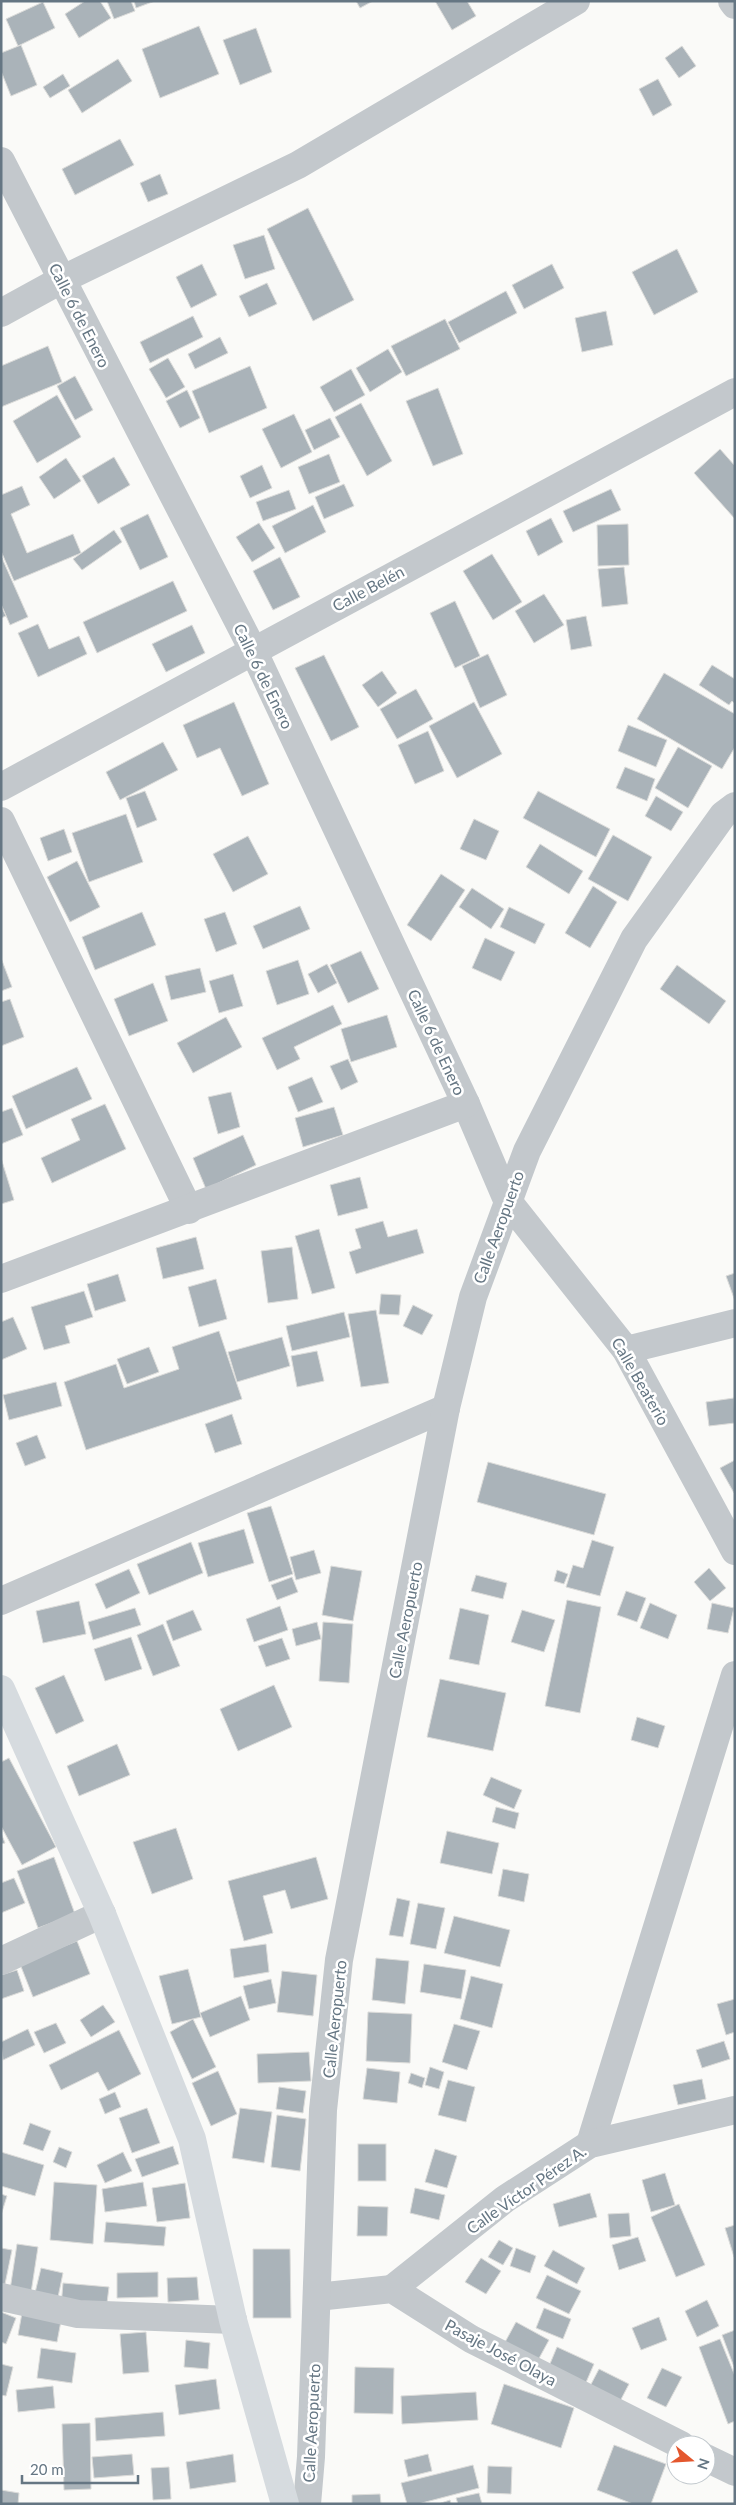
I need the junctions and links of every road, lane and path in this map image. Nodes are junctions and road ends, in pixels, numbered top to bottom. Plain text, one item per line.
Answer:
1 (576, 1) edge
2 (732, 1) edge
3 (735, 5) edge
4 (1, 161) edge
5 (62, 280) junction
6 (1, 313) edge
7 (735, 392) edge
8 (253, 650) junction
9 (1, 787) edge
10 (735, 806) edge
11 (1, 821) edge
12 (466, 1104) junction
13 (507, 1200) junction
14 (189, 1210) junction
15 (1, 1279) edge
16 (735, 1323) edge
17 (626, 1350) junction
18 (446, 1408) junction
19 (735, 1551) edge
20 (1, 1601) edge
21 (735, 1675) edge
22 (1, 1689) edge
23 (102, 1914) junction
24 (1, 1961) edge
25 (735, 2110) edge
26 (590, 2144) junction
27 (392, 2289) junction
28 (317, 2296) junction
29 (1, 2297) edge
30 (233, 2320) junction
31 (666, 2437) edge
32 (716, 2463) edge
33 (735, 2472) edge
34 (285, 2504) edge
35 (307, 2504) edge

1 - 5 street
2 - 3 street
4 - 5 street, Calle 6 de Enero
5 - 6 street
5 - 8 street, Calle 6 de Enero
7 - 8 street, Calle Belén
8 - 9 street, Calle Belén
8 - 12 street, Calle 6 de Enero
10 - 13 street, Calle Aeropuerto
11 - 14 street
12 - 13 street, Calle 6 de Enero
12 - 14 street
13 - 17 street, Calle Beaterio
13 - 18 street, Calle Aeropuerto
14 - 15 street
16 - 17 street
17 - 19 street, Calle Beaterio
18 - 20 street
18 - 28 street, Calle Aeropuerto
21 - 26 street
22 - 23 main road
23 - 24 street
23 - 30 main road
25 - 26 street, Calle Víctor Pérez A.
26 - 27 street, Calle Víctor Pérez A.
27 - 28 street
27 - 31 street, Pasaje José Olaya
28 - 35 street, Calle Aeropuerto
29 - 30 street
30 - 34 main road
32 - 33 street

